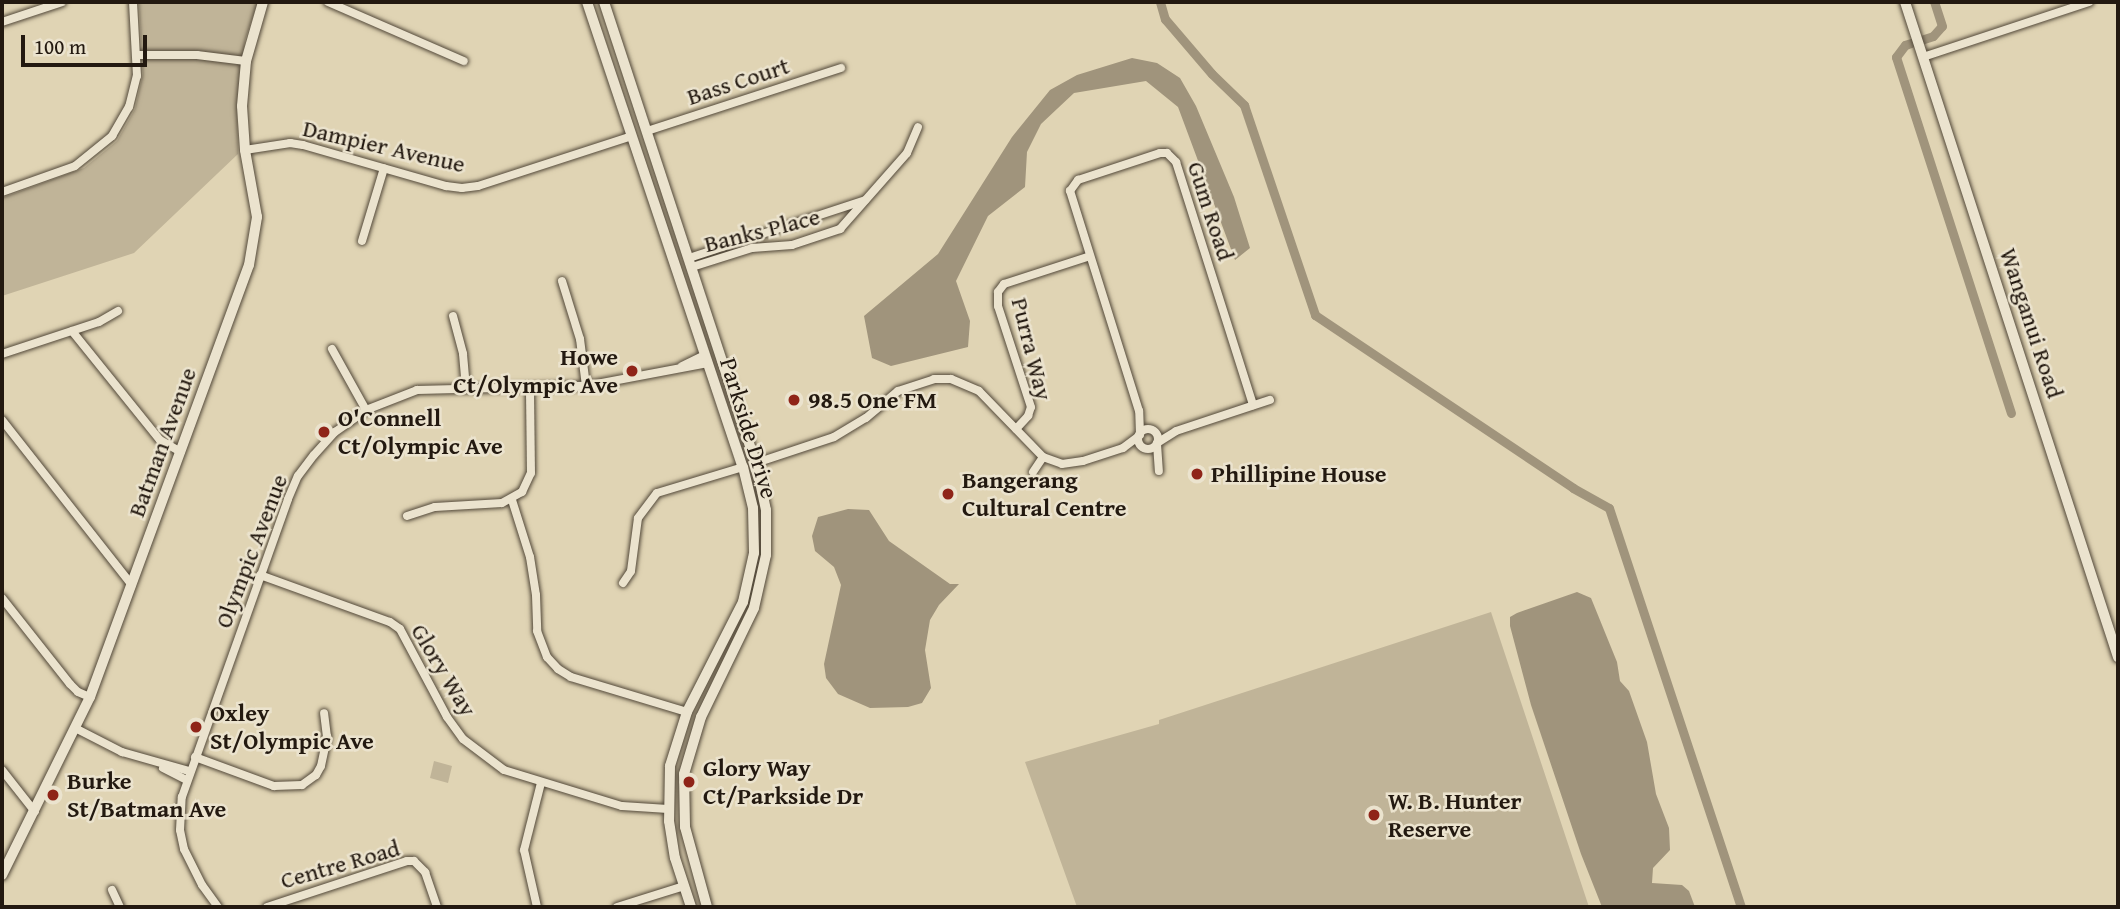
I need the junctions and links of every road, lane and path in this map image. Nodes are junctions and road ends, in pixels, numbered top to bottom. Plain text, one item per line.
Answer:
1 (62, 2) edge
2 (133, 2) edge
3 (263, 2) edge
4 (328, 2) edge
5 (587, 2) edge
6 (604, 2) edge
7 (1905, 2) edge
8 (2089, 2) edge
9 (2, 22) edge
10 (138, 55) junction
11 (1923, 57) junction
12 (246, 61) junction
13 (464, 61) dead end
14 (841, 68) dead end
15 (918, 127) dead end
16 (647, 131) junction
17 (632, 136) junction
18 (245, 150) junction
19 (384, 168) junction
20 (2, 192) edge
21 (868, 197) junction
22 (768, 233) junction
23 (362, 241) dead end
24 (744, 245) junction
25 (771, 246) junction
26 (1090, 256) junction
27 (690, 263) junction
28 (676, 268) junction
29 (562, 281) dead end
30 (118, 311) dead end
31 (453, 316) dead end
32 (72, 331) junction
33 (332, 349) dead end
34 (2, 354) edge
35 (720, 354) junction
36 (707, 359) junction
37 (586, 386) junction
38 (466, 387) junction
39 (530, 388) junction
40 (1270, 400) dead end
41 (1254, 405) junction
42 (366, 410) junction
43 (1139, 411) junction
44 (2, 420) edge
45 (1016, 429) junction
46 (1153, 430) junction
47 (1176, 431) junction
48 (1140, 435) junction
49 (1157, 443) junction
50 (1123, 448) junction
51 (1145, 448) junction
52 (181, 452) junction
53 (1043, 457) junction
54 (756, 463) junction
55 (743, 467) junction
56 (1033, 472) dead end
57 (512, 500) junction
58 (407, 516) dead end
59 (260, 575) junction
60 (622, 583) dead end
61 (132, 585) junction
62 (2, 598) edge
63 (2118, 657) edge
64 (90, 697) junction
65 (687, 712) junction
66 (324, 713) dead end
67 (701, 717) junction
68 (77, 729) junction
69 (195, 757) junction
70 (2, 770) edge
71 (188, 776) junction
72 (541, 783) junction
73 (683, 808) junction
74 (668, 809) junction
75 (35, 811) junction
76 (2, 875) edge
77 (684, 886) junction
78 (112, 890) dead end
79 (118, 905) edge
80 (109, 907) edge
81 (218, 907) edge
82 (267, 907) edge
83 (436, 907) edge
84 (537, 907) edge
85 (617, 907) edge
86 (691, 907) edge
87 (707, 907) edge

1 - 9 street
2 - 10 street
3 - 12 street, Batman Avenue
4 - 13 street
5 - 17 street, Parkside Drive
6 - 16 street, Parkside Drive
7 - 11 street, Wanganui Road
8 - 11 street
10 - 12 street
10 - 20 street
11 - 63 street, Wanganui Road
12 - 18 street, Batman Avenue
14 - 16 street, Bass Court
15 - 21 street, Banks Place
16 - 17 street
16 - 27 street, Parkside Drive
17 - 19 street, Dampier Avenue
17 - 28 street, Parkside Drive
18 - 19 street, Dampier Avenue
18 - 52 street, Batman Avenue
19 - 23 street
21 - 22 street, Banks Place
21 - 25 street, Banks Place
22 - 24 street, Banks Place
22 - 25 street
24 - 25 street, Banks Place
24 - 27 street, Banks Place
26 - 41 street, Gum Road
26 - 43 street, Gum Road
26 - 45 street, Purra Way
27 - 28 street
27 - 35 street, Parkside Drive
28 - 36 street, Parkside Drive
29 - 37 street
30 - 32 street
31 - 38 street
32 - 34 street
32 - 52 street
33 - 42 street
35 - 36 street
35 - 54 street, Parkside Drive
36 - 37 street, Olympic Avenue
36 - 55 street, Parkside Drive
37 - 39 street, Olympic Avenue
38 - 39 street, Olympic Avenue
38 - 42 street, Olympic Avenue
39 - 57 street
40 - 41 street
41 - 47 street
42 - 59 street, Olympic Avenue
43 - 46 street, Gum Road
43 - 48 street, Gum Road
44 - 61 street
45 - 53 street
45 - 54 street
46 - 47 street
46 - 48 street
46 - 49 street
47 - 49 street
48 - 50 street
48 - 51 street
49 - 51 street
49 - 51 street
50 - 51 street
50 - 53 street
52 - 61 street, Batman Avenue
53 - 56 street
54 - 55 street
54 - 67 street, Parkside Drive
55 - 60 street
55 - 65 street, Parkside Drive
57 - 58 street
57 - 65 street
59 - 69 street, Olympic Avenue
59 - 72 street, Glory Way
61 - 64 street, Batman Avenue
62 - 64 street
64 - 68 street, Batman Avenue
65 - 67 street
65 - 74 street, Parkside Drive
66 - 69 street
67 - 73 street, Parkside Drive
68 - 71 street
68 - 75 street, Batman Avenue
69 - 71 street, Olympic Avenue
70 - 75 street
71 - 81 street, Olympic Avenue
72 - 74 street, Glory Way
72 - 84 street
73 - 74 street
73 - 87 street, Parkside Drive
74 - 77 street, Parkside Drive
75 - 76 street, Batman Avenue
77 - 85 street
77 - 86 street, Parkside Drive
78 - 79 street
79 - 80 street
82 - 83 street, Centre Road

